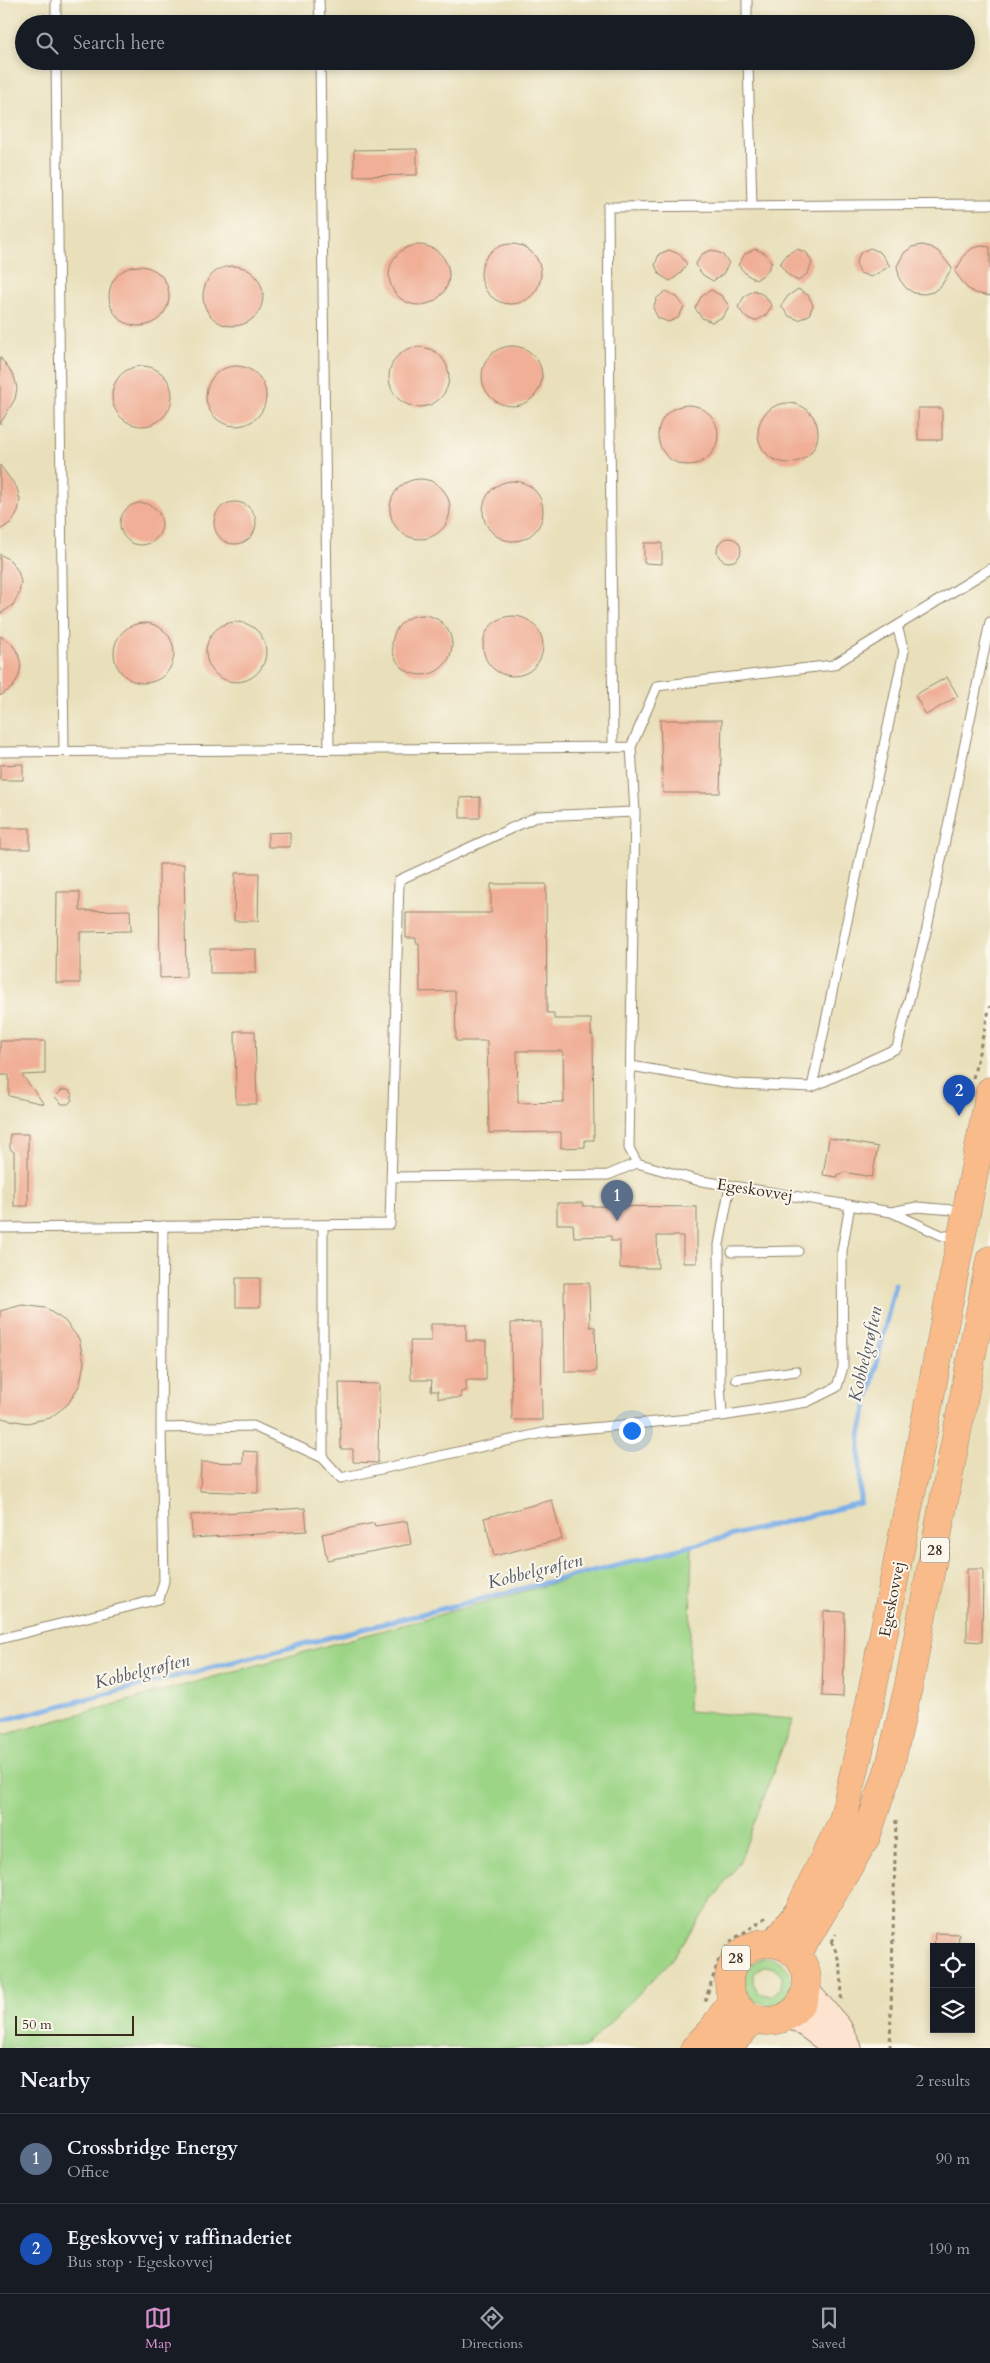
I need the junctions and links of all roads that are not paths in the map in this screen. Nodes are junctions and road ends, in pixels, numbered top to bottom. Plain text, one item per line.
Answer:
1 (56, 0) edge
2 (319, 0) edge
3 (747, 0) edge
4 (56, 15) edge
5 (320, 15) edge
6 (747, 15) edge
7 (56, 70) edge
8 (320, 70) edge
9 (748, 70) edge
10 (990, 204) edge
11 (752, 205) junction
12 (990, 569) edge
13 (990, 622) edge
14 (897, 626) junction
15 (613, 747) junction
16 (631, 747) junction
17 (329, 748) junction
18 (64, 751) junction
19 (0, 752) edge
20 (635, 812) junction
21 (631, 1066) junction
22 (812, 1087) junction
23 (990, 1091) edge
24 (637, 1163) junction
25 (391, 1177) junction
26 (730, 1185) junction
27 (850, 1205) junction
28 (891, 1212) junction
29 (966, 1212) junction
30 (324, 1224) junction
31 (163, 1226) junction
32 (0, 1228) edge
33 (961, 1239) junction
34 (798, 1251) dead end
35 (732, 1252) dead end
36 (990, 1260) edge
37 (796, 1370) dead end
38 (736, 1379) dead end
39 (722, 1416) junction
40 (161, 1428) junction
41 (323, 1458) junction
42 (0, 1639) edge
43 (807, 1918) junction
44 (786, 1949) junction
45 (806, 1990) junction
46 (733, 2000) junction
47 (786, 2016) junction
48 (754, 2018) junction
49 (711, 2042) edge
50 (837, 2048) edge
51 (849, 2048) edge

1 - 4 lane
2 - 5 lane
3 - 6 lane
7 - 18 lane
8 - 17 lane
9 - 11 lane
10 - 11 lane
11 - 15 lane
12 - 14 lane
13 - 22 lane
14 - 16 lane
14 - 22 lane
15 - 16 lane
15 - 17 lane
16 - 20 lane
17 - 18 lane
18 - 19 lane
20 - 21 lane
20 - 25 lane
21 - 22 lane
21 - 24 lane
23 - 29 main road, Egeskovvej / 28
24 - 25 lane
24 - 26 lane, Egeskovvej
25 - 30 lane
26 - 27 lane, Egeskovvej
26 - 39 lane
27 - 28 lane, Egeskovvej
27 - 39 lane
28 - 29 lane, Egeskovvej
28 - 33 lane, Egeskovvej
29 - 33 main road, Egeskovvej / 28
30 - 31 lane
30 - 41 lane
31 - 32 lane
31 - 40 lane
33 - 43 main road, Egeskovvej / 28
34 - 35 lane
36 - 43 main road, Egeskovvej / 28
37 - 38 lane
39 - 41 lane
40 - 41 lane
40 - 42 lane
43 - 44 main road, Egeskovvej / 28
44 - 45 main road
44 - 46 main road, 28
45 - 47 main road
45 - 51 street
46 - 48 main road
46 - 49 main road
47 - 48 main road
47 - 50 street
48 - 49 main road

